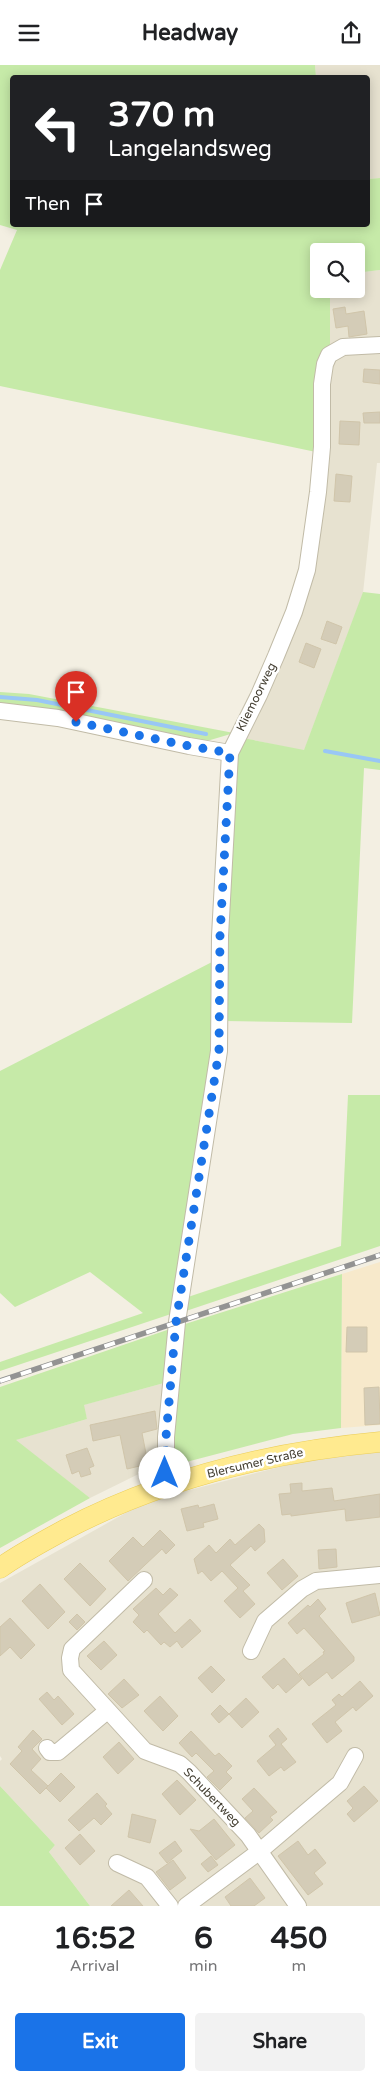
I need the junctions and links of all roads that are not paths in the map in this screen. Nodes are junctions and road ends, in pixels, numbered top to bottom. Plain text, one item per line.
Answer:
1 (380, 345) edge
2 (0, 711) edge
3 (230, 753) junction
4 (380, 1442) edge
5 (166, 1485) junction
6 (0, 1568) edge
7 (380, 1575) edge
8 (144, 1580) dead end
9 (251, 1651) dead end
10 (107, 1711) junction
11 (47, 1749) dead end
12 (355, 1755) dead end
13 (260, 1851) junction
14 (117, 1863) dead end
15 (170, 1906) edge
16 (186, 1906) edge
17 (298, 1906) edge

1 - 3 street, Kliemoorweg
2 - 3 street
3 - 5 street, Kliemoorweg
4 - 5 main road, Blersumer Straße
5 - 6 main road, Blersumer Straße
7 - 9 street
8 - 10 street, Schubertweg
10 - 11 street
10 - 13 street, Schubertweg
12 - 13 street
13 - 16 street
13 - 17 street, Schubertweg
14 - 15 street

